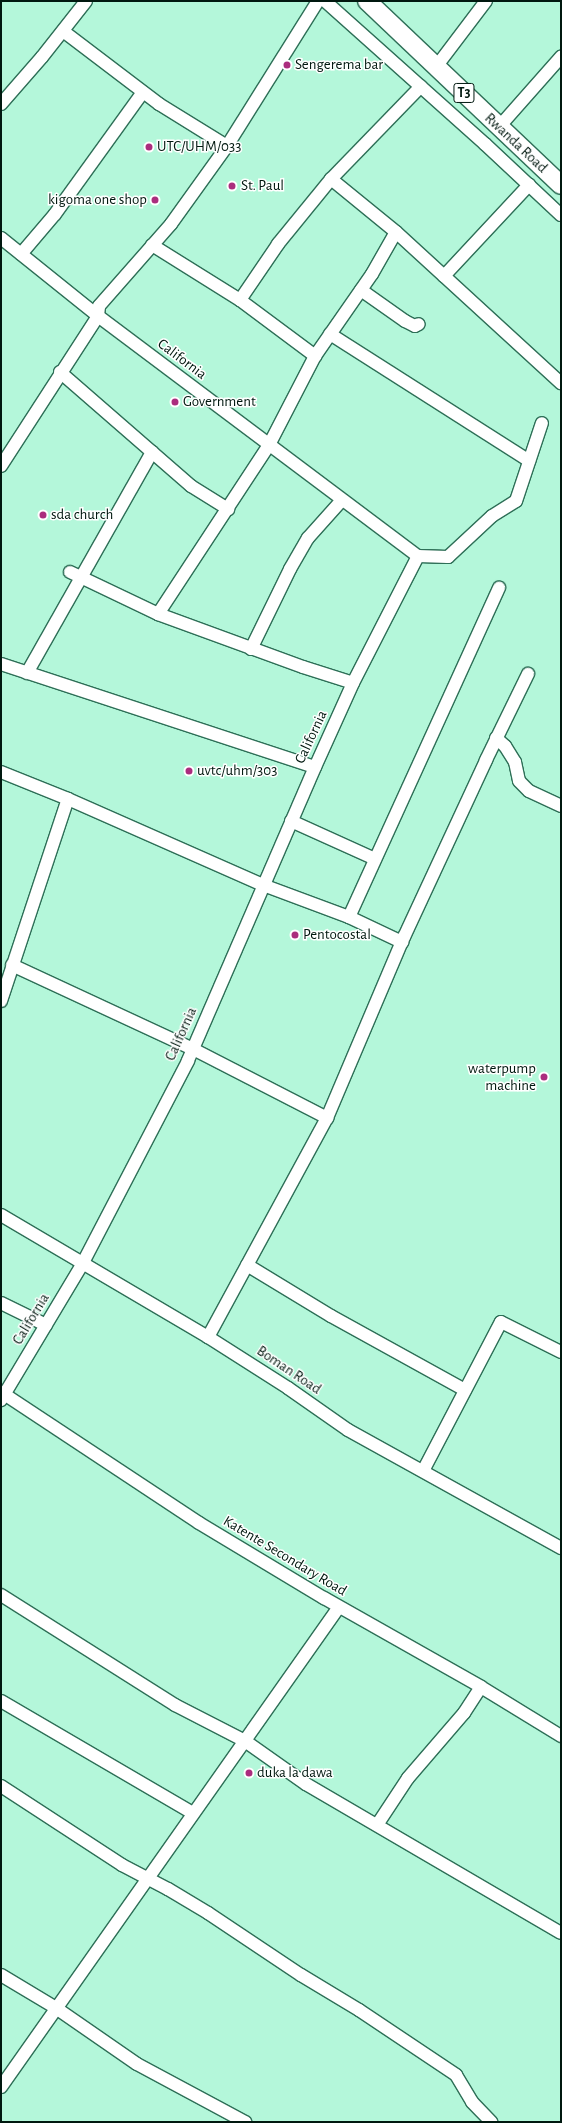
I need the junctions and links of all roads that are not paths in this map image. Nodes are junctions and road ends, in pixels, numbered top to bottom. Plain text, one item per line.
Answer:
1 (86, 1) edge
2 (318, 1) edge
3 (325, 1) edge
4 (367, 1) edge
5 (486, 1) edge
6 (62, 31) junction
7 (561, 57) edge
8 (436, 67) junction
9 (421, 86) junction
10 (143, 92) junction
11 (1, 104) edge
12 (499, 127) junction
13 (227, 146) junction
14 (330, 178) junction
15 (529, 185) junction
16 (561, 186) edge
17 (561, 215) edge
18 (396, 232) junction
19 (1, 238) edge
20 (152, 245) junction
21 (21, 254) junction
22 (444, 276) junction
23 (361, 290) junction
24 (240, 300) junction
25 (98, 316) junction
26 (419, 324) dead end
27 (330, 334) junction
28 (315, 356) junction
29 (60, 372) junction
30 (561, 383) edge
31 (542, 423) dead end
32 (269, 445) junction
33 (152, 452) junction
34 (529, 462) junction
35 (1, 466) edge
36 (342, 500) junction
37 (228, 509) junction
38 (418, 556) junction
39 (70, 572) dead end
40 (82, 578) junction
41 (499, 588) dead end
42 (158, 614) junction
43 (251, 649) junction
44 (1, 664) edge
45 (27, 672) junction
46 (528, 674) dead end
47 (353, 683) junction
48 (496, 738) junction
49 (315, 767) junction
50 (1, 772) edge
51 (68, 799) junction
52 (561, 806) edge
53 (290, 821) junction
54 (375, 859) junction
55 (262, 885) junction
56 (349, 917) junction
57 (402, 942) junction
58 (12, 965) junction
59 (1, 1000) edge
60 (193, 1049) junction
61 (327, 1118) junction
62 (1, 1215) edge
63 (83, 1263) junction
64 (247, 1265) junction
65 (1, 1303) edge
66 (46, 1325) junction
67 (208, 1337) junction
68 (561, 1352) edge
69 (465, 1390) junction
70 (2, 1395) edge
71 (423, 1471) junction
72 (561, 1548) edge
73 (1, 1595) edge
74 (339, 1607) junction
75 (481, 1687) junction
76 (1, 1701) edge
77 (561, 1736) edge
78 (245, 1741) junction
79 (1, 1786) edge
80 (193, 1813) junction
81 (377, 1825) junction
82 (147, 1877) junction
83 (561, 1933) edge
84 (1, 1975) edge
85 (56, 2008) junction
86 (1, 2087) edge
87 (245, 2122) edge
88 (491, 2122) edge

1 - 6 street
2 - 13 street
3 - 9 street
4 - 8 highway, Rwanda Road / T3
5 - 8 street
6 - 10 street
6 - 11 street
7 - 12 street
8 - 12 highway, Rwanda Road / T3
9 - 14 street
9 - 15 street
10 - 13 street
10 - 21 street
12 - 16 highway, Rwanda Road / T3
13 - 20 street
14 - 18 street
14 - 24 street
15 - 17 street
15 - 22 street
18 - 22 street
18 - 23 street
19 - 21 street, California
20 - 24 street
20 - 25 street
21 - 25 street, California
22 - 30 street
23 - 26 street
23 - 27 street
24 - 28 street
25 - 29 street
25 - 32 street, California
27 - 28 street
27 - 34 street
28 - 32 street
29 - 33 street
29 - 35 street
31 - 34 street
32 - 36 street, California
32 - 37 street
33 - 37 street
33 - 40 street
34 - 38 street
36 - 38 street, California
36 - 43 street
37 - 42 street
38 - 47 street, California
39 - 40 street
40 - 42 street
40 - 45 street
41 - 54 street
42 - 43 street
43 - 47 street
44 - 45 street
45 - 49 street
46 - 48 street
47 - 49 street, California
48 - 52 street
48 - 57 street
49 - 53 street, California
50 - 51 street
51 - 55 street
51 - 58 street
53 - 54 street
53 - 55 street, California
54 - 56 street
55 - 56 street
55 - 60 street, California
56 - 57 street
57 - 61 street
58 - 59 street
58 - 60 street
60 - 61 street
60 - 63 street, California
61 - 64 street
62 - 63 street, Boman Road
63 - 66 street, California
63 - 67 street, Boman Road
64 - 67 street
64 - 69 street
65 - 66 street
66 - 70 street, California
67 - 71 street, Boman Road
68 - 69 street
69 - 71 street
70 - 74 street, Katente Secondary Road
71 - 72 street, Boman Road
73 - 78 street
74 - 75 street, Katente Secondary Road
74 - 78 street
75 - 77 street, Katente Secondary Road
75 - 81 street
76 - 80 street
78 - 80 street
78 - 81 street
79 - 82 street
80 - 82 street
81 - 83 street
82 - 85 street
82 - 88 street
84 - 85 street
85 - 86 street
85 - 87 street

